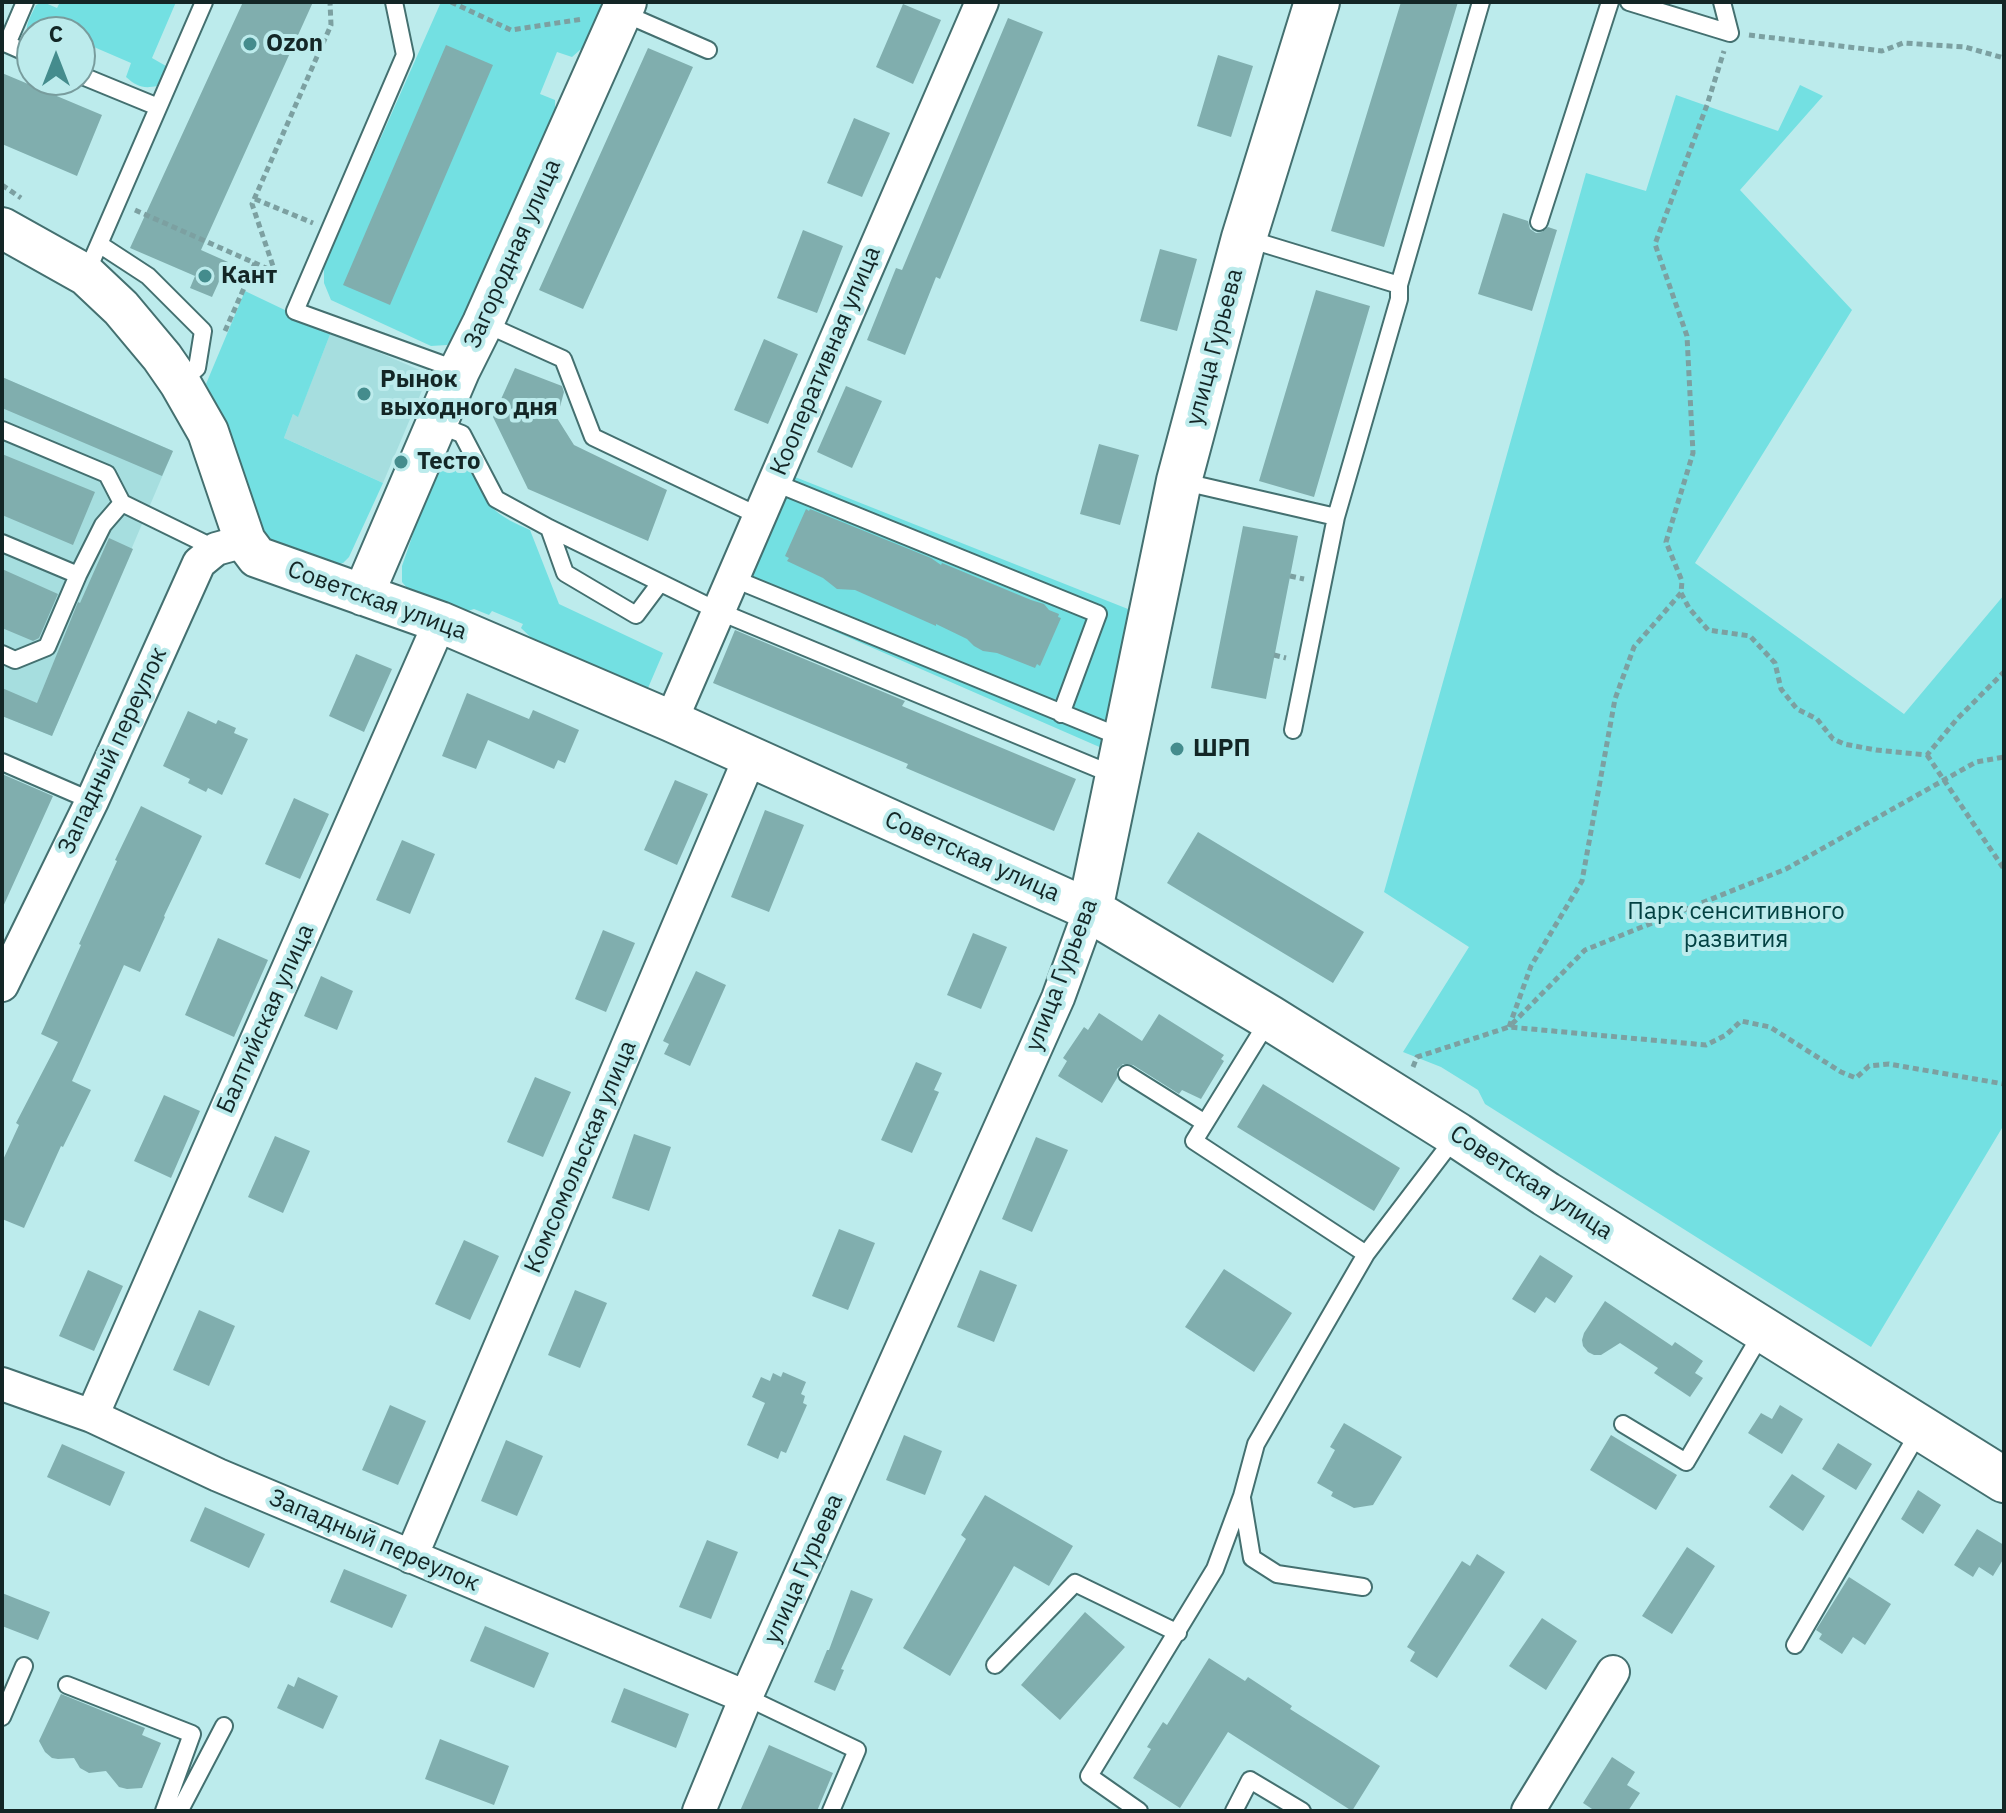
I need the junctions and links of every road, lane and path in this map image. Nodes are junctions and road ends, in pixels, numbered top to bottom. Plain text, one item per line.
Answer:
1 (25, 2) edge
2 (204, 2) edge
3 (330, 2) edge
4 (394, 2) edge
5 (451, 2) edge
6 (982, 2) edge
7 (1317, 2) edge
8 (1481, 2) edge
9 (1610, 2) edge
10 (1629, 2) edge
11 (1722, 2) edge
12 (614, 10) edge
13 (1730, 33) junction
14 (4, 43) edge
15 (708, 50) dead end
16 (2004, 58) edge
17 (96, 82) edge
18 (158, 107) junction
19 (255, 199) junction
20 (134, 210) dead end
21 (1539, 222) dead end
22 (2, 228) edge
23 (330, 230) junction
24 (1244, 238) junction
25 (92, 260) junction
26 (255, 263) junction
27 (1399, 285) junction
28 (483, 323) junction
29 (220, 343) dead end
30 (459, 371) junction
31 (436, 424) junction
32 (2, 430) edge
33 (1179, 481) junction
34 (773, 482) junction
35 (122, 503) junction
36 (759, 516) junction
37 (1336, 517) junction
38 (549, 528) junction
39 (2, 543) edge
40 (230, 545) junction
41 (78, 575) junction
42 (732, 578) junction
43 (660, 583) junction
44 (1681, 593) junction
45 (363, 595) junction
46 (718, 611) junction
47 (440, 622) junction
48 (2, 654) edge
49 (2004, 672) edge
50 (1061, 714) junction
51 (671, 721) junction
52 (1293, 730) dead end
53 (1927, 755) junction
54 (750, 757) junction
55 (2004, 757) edge
56 (1121, 758) junction
57 (2, 762) edge
58 (92, 801) junction
59 (2004, 869) edge
60 (1090, 910) junction
61 (2, 985) edge
62 (1270, 1018) junction
63 (1509, 1027) junction
64 (1399, 1065) dead end
65 (1413, 1067) junction
66 (1127, 1074) dead end
67 (1424, 1075) dead end
68 (2004, 1084) edge
69 (1205, 1123) junction
70 (1457, 1135) junction
71 (1366, 1254) junction
72 (1763, 1330) junction
73 (2, 1384) edge
74 (92, 1416) junction
75 (1623, 1424) dead end
76 (1920, 1428) junction
77 (2004, 1480) edge
78 (1242, 1496) junction
79 (411, 1557) junction
80 (1363, 1587) dead end
81 (1178, 1633) junction
82 (1795, 1645) dead end
83 (995, 1665) dead end
84 (24, 1666) dead end
85 (1613, 1672) dead end
86 (67, 1685) dead end
87 (746, 1697) junction
88 (2, 1717) edge
89 (224, 1726) dead end
90 (173, 1810) edge
91 (699, 1811) edge
92 (831, 1811) edge
93 (1139, 1811) edge
94 (1234, 1811) edge
95 (1302, 1811) edge
96 (1528, 1811) edge

1 - 14 lane
2 - 18 lane
3 - 19 path
4 - 23 lane
5 - 12 path
6 - 34 street, Кооперативная улица
7 - 24 main road, улица Гурьева
8 - 27 lane
9 - 21 lane
10 - 13 lane
11 - 13 lane
12 - 15 lane
12 - 28 street, Загородная улица
13 - 16 path
13 - 44 path
17 - 18 lane
18 - 25 lane
19 - 23 path
19 - 26 path
20 - 26 path
22 - 25 street
23 - 30 lane
24 - 27 lane
24 - 33 main road, улица Гурьева
25 - 40 street
26 - 29 path
27 - 37 lane
28 - 30 street, Загородная улица
28 - 36 lane
30 - 31 street, Загородная улица
31 - 38 lane
31 - 45 street, Загородная улица
32 - 35 lane
33 - 37 lane
33 - 56 main road, улица Гурьева
34 - 36 street, Кооперативная улица
34 - 50 lane
35 - 40 lane
35 - 41 lane
36 - 42 street, Кооперативная улица
37 - 52 lane
38 - 43 lane
38 - 43 lane
39 - 41 lane
40 - 45 street, Советская улица
40 - 58 street, Западный переулок
41 - 48 lane
42 - 46 street, Кооперативная улица
42 - 50 lane
43 - 46 lane
44 - 53 path
44 - 63 path
45 - 47 street, Советская улица
46 - 51 street, Кооперативная улица
46 - 56 lane
47 - 51 street, Советская улица
47 - 74 street, Балтийская улица
49 - 53 path
50 - 56 lane
51 - 54 street, Советская улица
53 - 59 path
54 - 60 street, Советская улица
54 - 79 street, Комсомольская улица
55 - 63 path
56 - 60 main road, улица Гурьева
57 - 58 lane
58 - 61 street, Западный переулок
60 - 62 main road, Советская улица
60 - 87 street, улица Гурьева
62 - 69 lane
62 - 70 main road, Советская улица
63 - 65 path
63 - 68 path
64 - 65 path
65 - 67 path
66 - 69 lane
69 - 71 lane
70 - 71 lane
70 - 72 main road, Советская улица
71 - 78 lane
72 - 75 lane
72 - 76 main road, Советская улица
73 - 74 street, Западный переулок
74 - 79 street, Западный переулок
76 - 77 main road, Советская улица
76 - 82 lane
78 - 80 lane
78 - 81 lane
79 - 87 street, Западный переулок
81 - 83 lane
81 - 93 lane
84 - 88 lane
85 - 96 street
86 - 90 lane
87 - 91 street, улица Гурьева
87 - 92 lane
89 - 90 lane
94 - 95 lane

